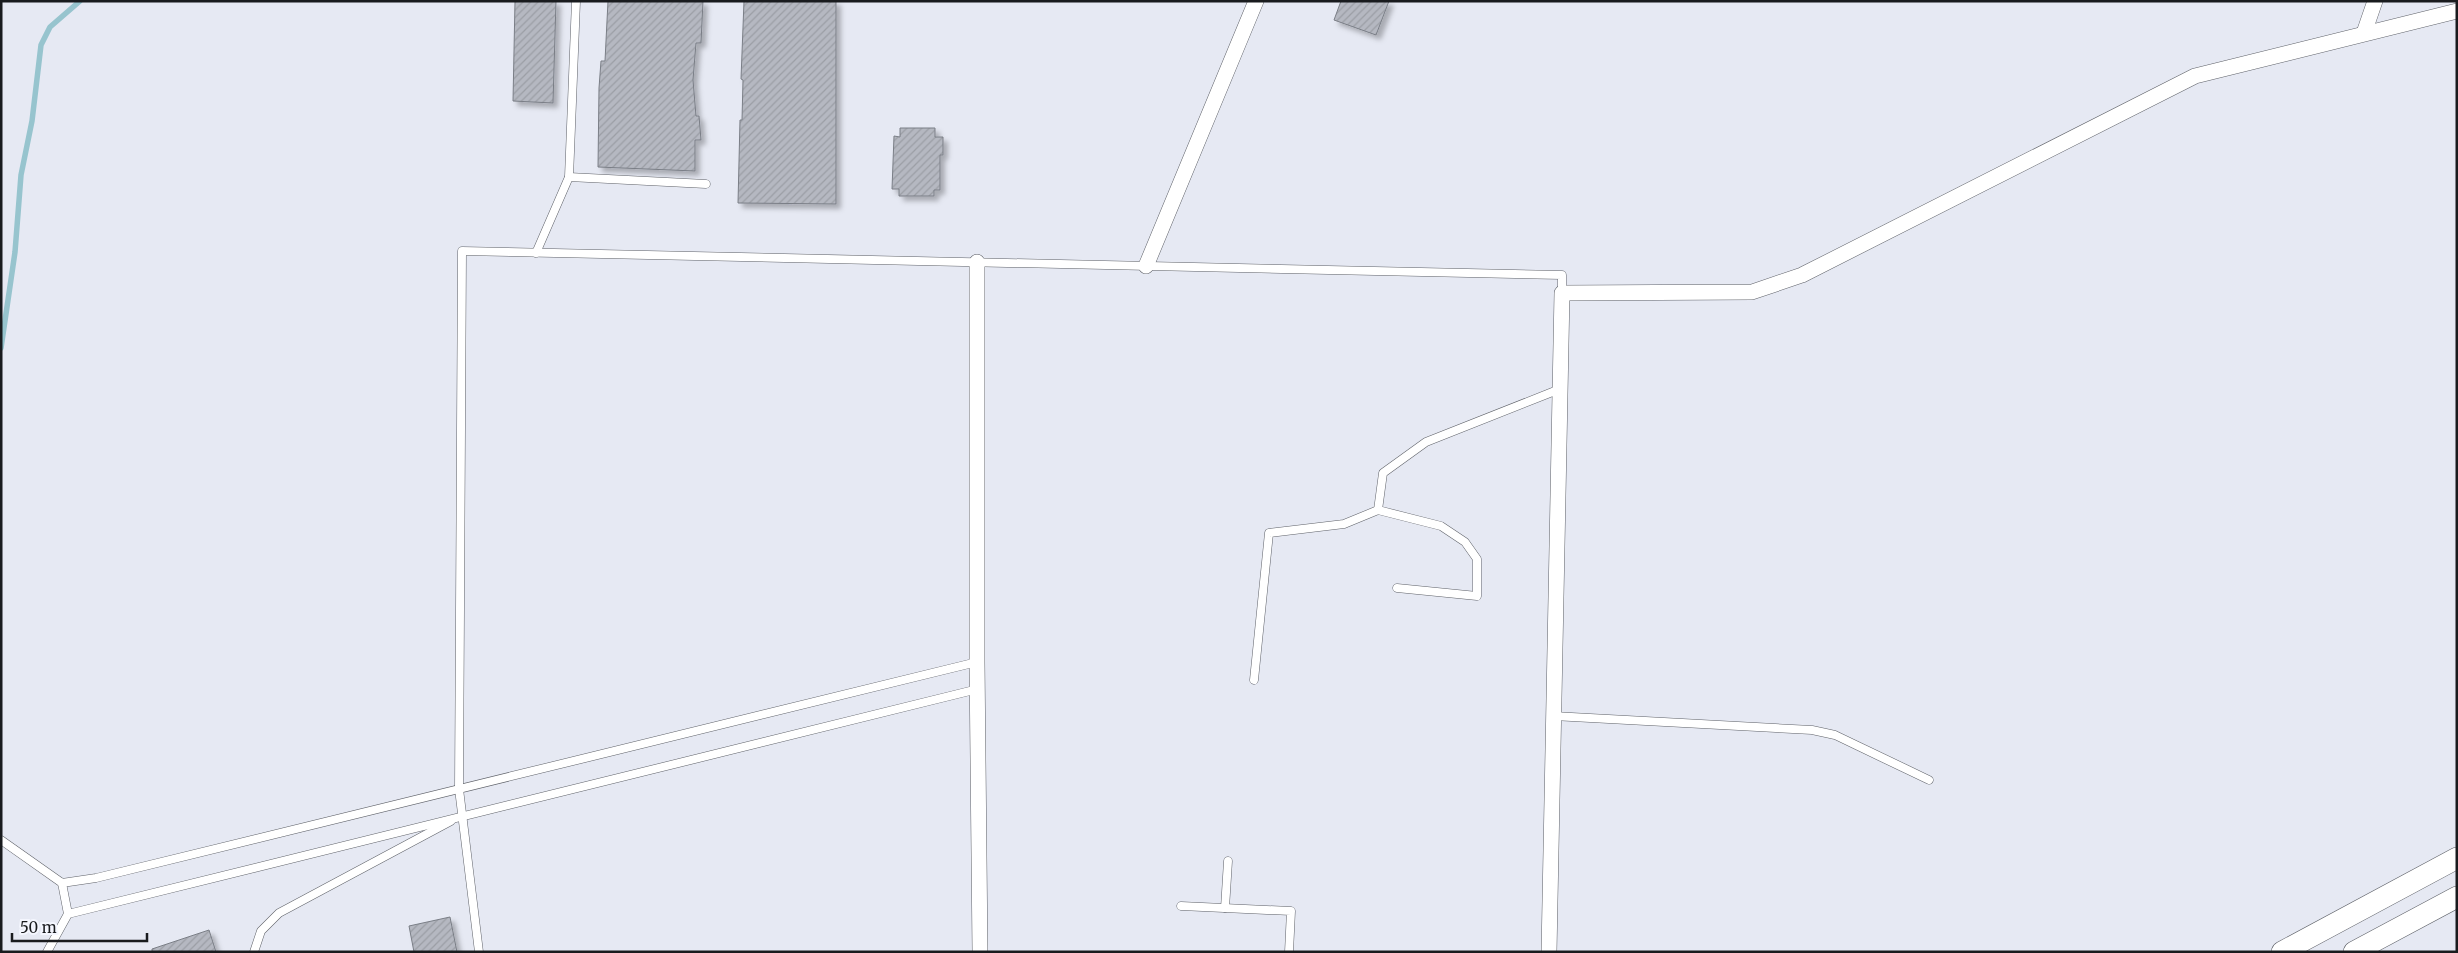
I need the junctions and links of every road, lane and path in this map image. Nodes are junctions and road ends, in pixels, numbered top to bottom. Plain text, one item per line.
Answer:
1 (576, 1) edge
2 (1256, 1) edge
3 (2375, 1) edge
4 (2457, 10) edge
5 (2364, 33) junction
6 (569, 177) junction
7 (706, 184) dead end
8 (536, 253) junction
9 (976, 262) junction
10 (1146, 266) junction
11 (1562, 293) junction
12 (1560, 388) junction
13 (1378, 510) junction
14 (1397, 588) dead end
15 (976, 662) junction
16 (1254, 680) dead end
17 (978, 689) junction
18 (1553, 716) junction
19 (1929, 780) dead end
20 (459, 790) junction
21 (462, 816) junction
22 (1, 840) edge
23 (2457, 858) edge
24 (1228, 861) dead end
25 (62, 883) junction
26 (2457, 897) edge
27 (1182, 906) dead end
28 (1226, 908) junction
29 (68, 914) junction
30 (979, 951) edge
31 (47, 952) edge
32 (254, 952) edge
33 (478, 952) edge
34 (1289, 952) edge
35 (1549, 952) edge
36 (2282, 952) edge
37 (2354, 952) edge

1 - 6 lane
2 - 10 street
3 - 5 street
4 - 5 street
5 - 11 street
6 - 7 lane
6 - 8 lane
8 - 9 lane
8 - 20 lane
9 - 10 lane
9 - 15 street
10 - 11 lane
11 - 12 street
12 - 13 lane
12 - 18 street
13 - 14 lane
13 - 16 lane
15 - 17 street
15 - 20 lane
17 - 21 lane
17 - 30 street
18 - 19 lane
18 - 35 street
20 - 21 lane
20 - 25 lane
21 - 29 lane
21 - 32 lane
21 - 33 lane
22 - 25 lane
23 - 36 main road
24 - 28 lane
25 - 29 lane
26 - 37 main road
27 - 28 lane
28 - 34 lane
29 - 31 lane

